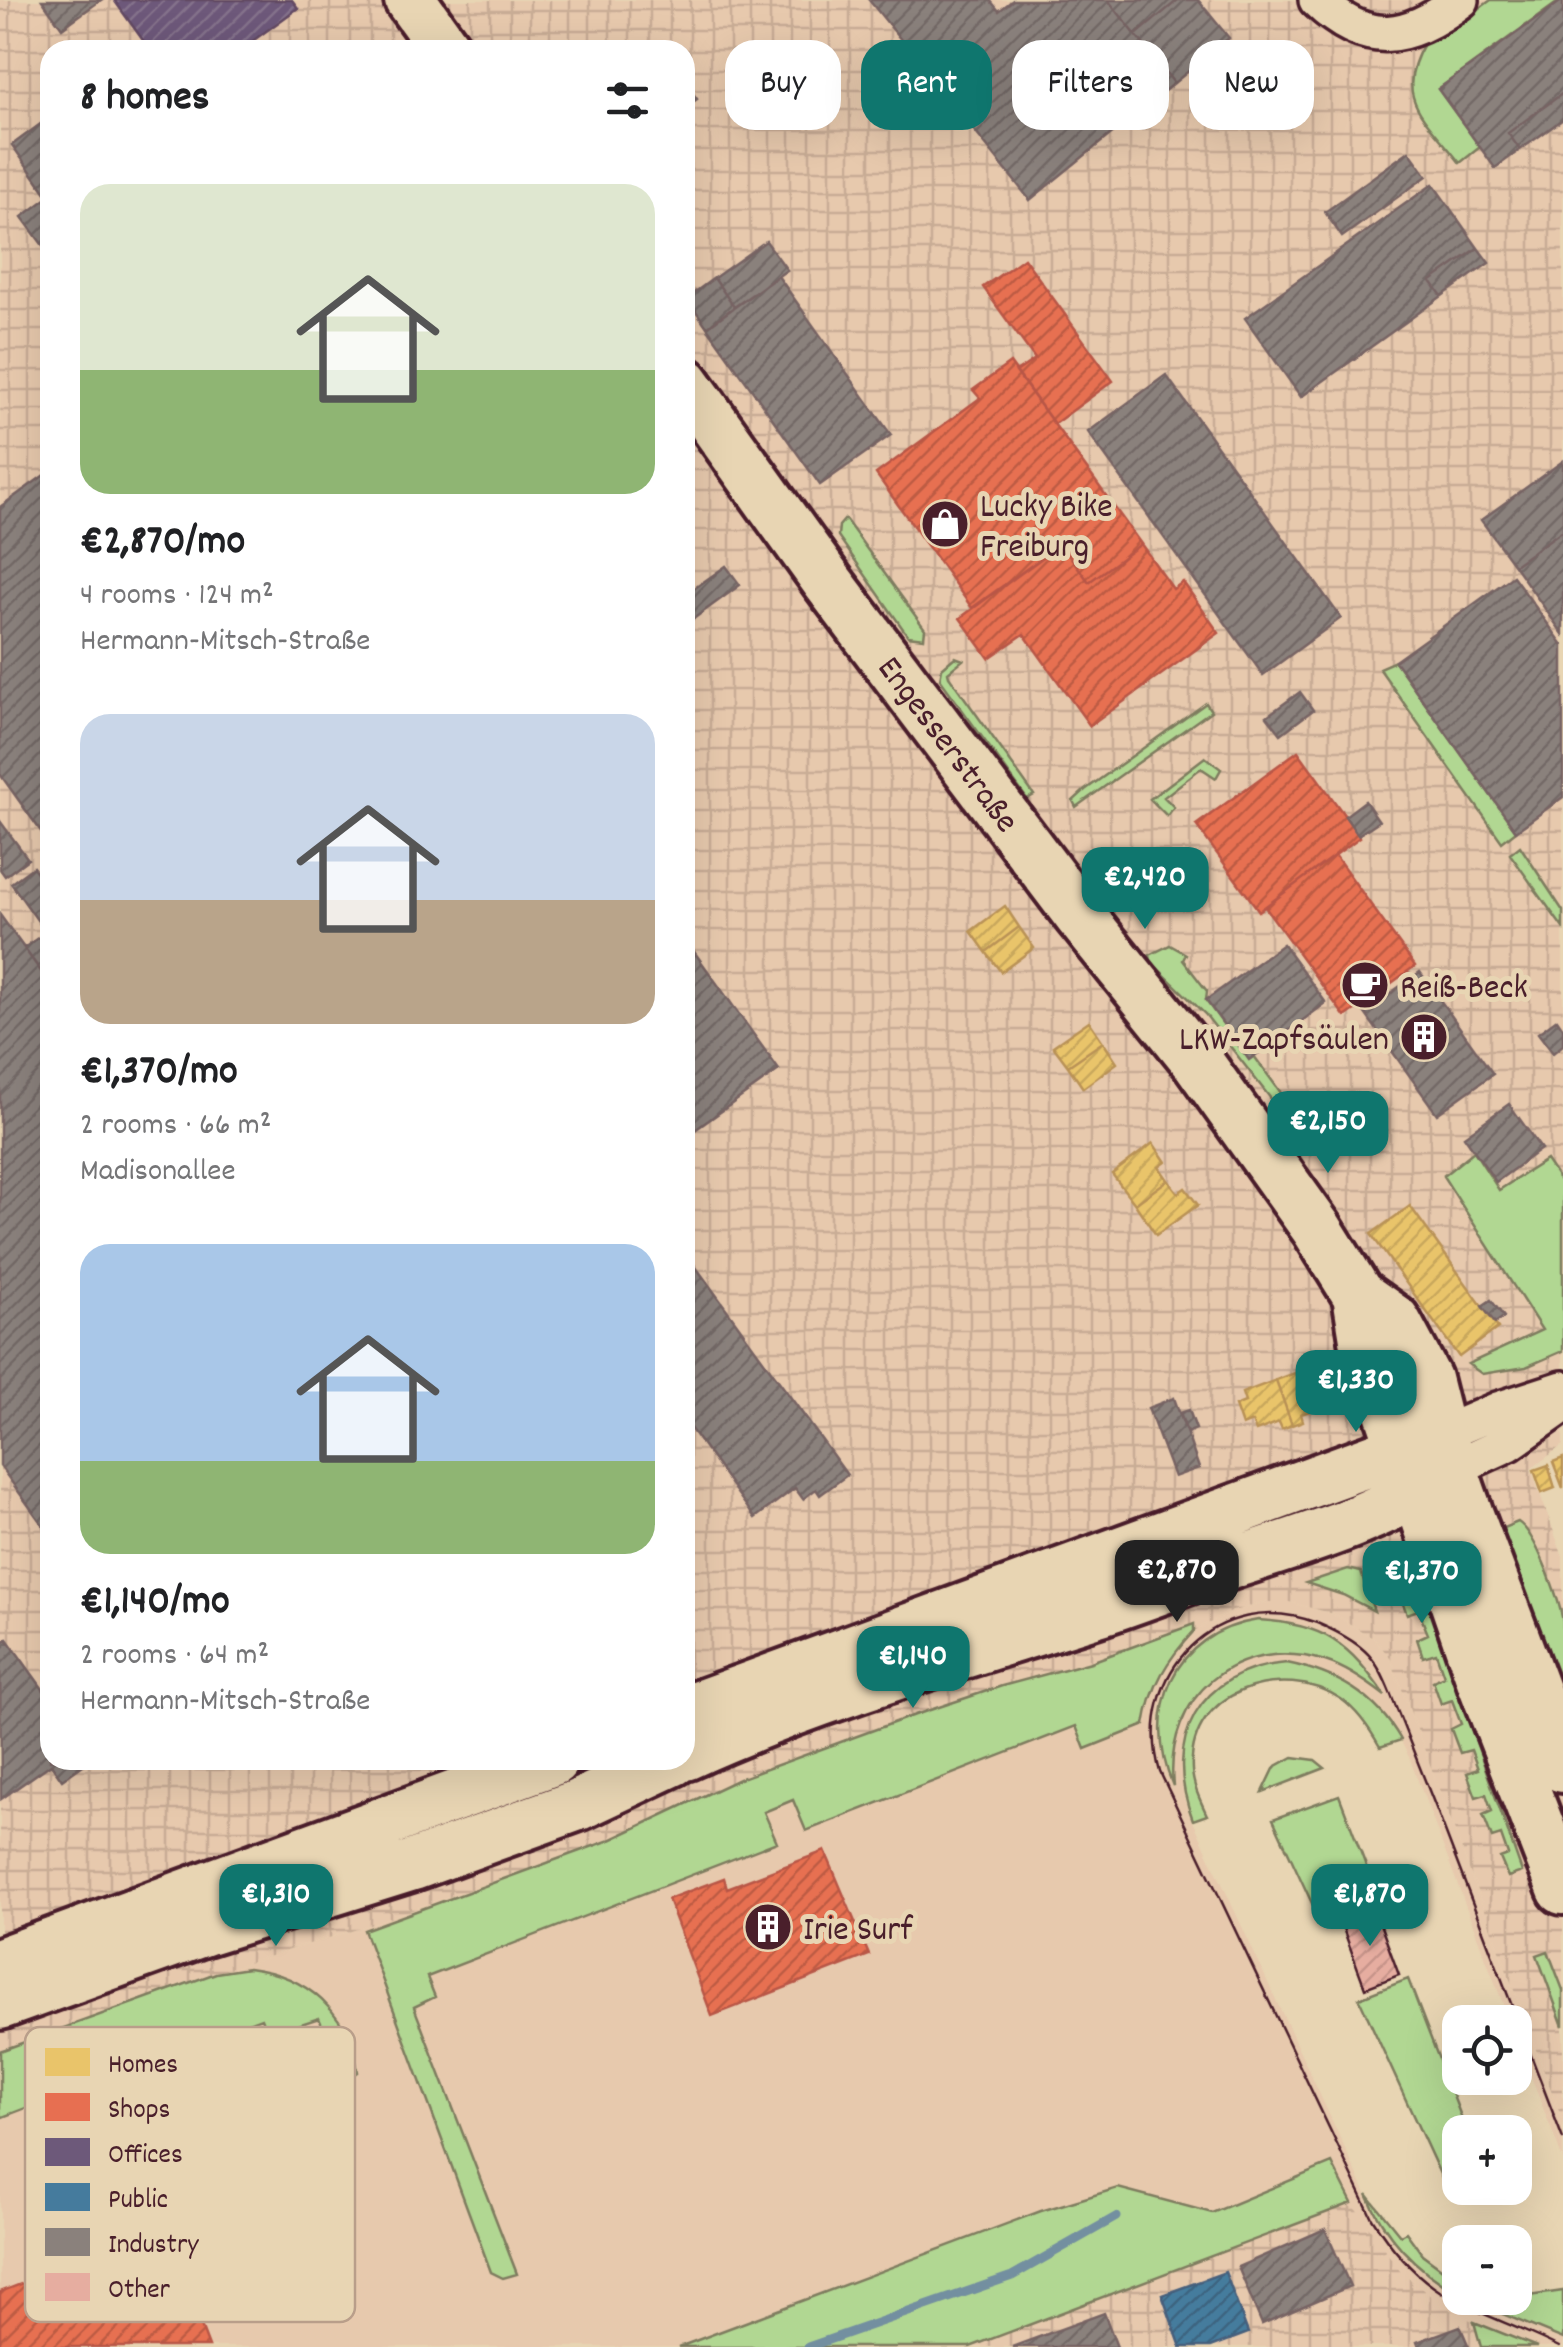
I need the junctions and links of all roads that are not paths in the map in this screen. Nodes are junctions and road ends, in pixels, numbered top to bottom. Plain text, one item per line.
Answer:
1 (410, 0) edge
2 (1317, 0) edge
3 (1461, 0) edge
4 (439, 40) edge
5 (695, 397) edge
6 (1563, 1388) edge
7 (1563, 1404) edge
8 (1429, 1461) junction
9 (695, 1708) edge
10 (695, 1750) edge
11 (1563, 1767) edge
12 (533, 1770) edge
13 (653, 1770) edge
14 (316, 1871) junction
15 (1563, 1889) edge
16 (0, 1963) edge
17 (0, 2004) edge

1 - 4 main road
2 - 3 street
5 - 8 main road, Engesserstraße
6 - 8 street
7 - 8 street
8 - 9 main road
8 - 10 main road
8 - 11 main road
8 - 15 main road
12 - 14 main road
13 - 14 main road
14 - 16 main road
14 - 17 main road

